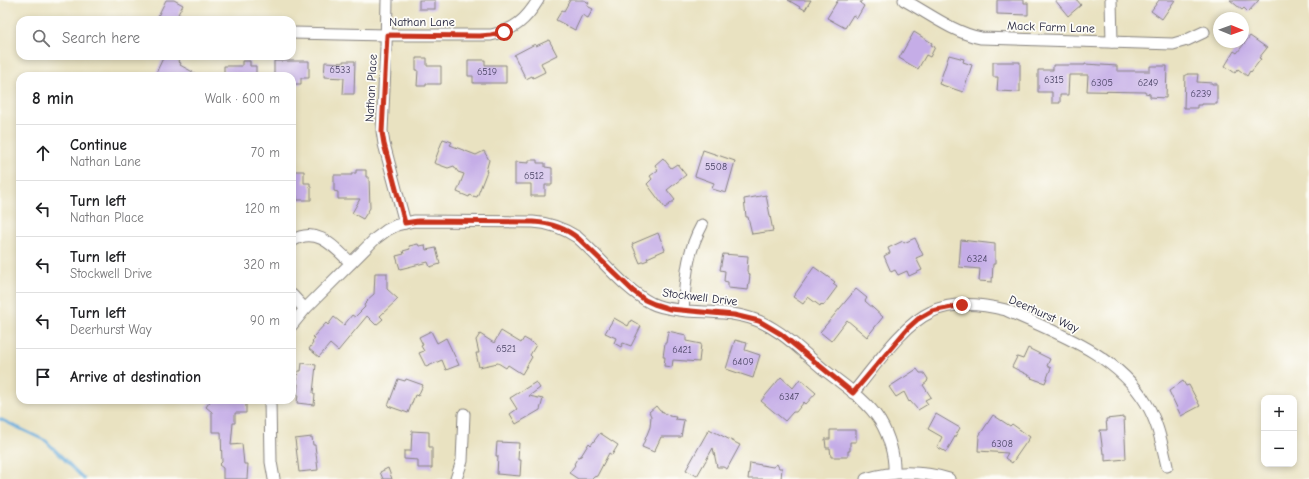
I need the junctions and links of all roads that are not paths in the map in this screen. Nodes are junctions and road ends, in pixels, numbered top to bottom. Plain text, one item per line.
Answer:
1 (387, 0) edge
2 (538, 0) edge
3 (904, 0) edge
4 (1111, 0) edge
5 (1204, 32) dead end
6 (296, 34) edge
7 (387, 35) junction
8 (1112, 42) junction
9 (405, 223) junction
10 (702, 225) dead end
11 (296, 239) edge
12 (351, 264) junction
13 (296, 299) edge
14 (305, 309) junction
15 (683, 310) junction
16 (296, 320) edge
17 (853, 393) junction
18 (270, 404) edge
19 (464, 414) dead end
20 (1167, 466) dead end
21 (894, 473) junction
22 (274, 479) edge
23 (456, 479) edge
24 (866, 479) edge
25 (949, 479) edge

1 - 7 street, Nathan Place
2 - 7 street, Nathan Lane
3 - 8 street, Mack Farm Lane
4 - 8 street
5 - 8 street, Mack Farm Lane
6 - 7 street, Nathan Lane
7 - 9 street, Nathan Place
9 - 12 street, Stockwell Drive
9 - 15 street, Stockwell Drive
10 - 15 street
11 - 12 street
12 - 14 street, Stockwell Drive
13 - 14 street
14 - 16 street, Stockwell Drive
15 - 17 street, Stockwell Drive
17 - 20 street, Deerhurst Way
17 - 21 street, Stockwell Drive
18 - 22 street
19 - 23 street
21 - 24 street
21 - 25 street

